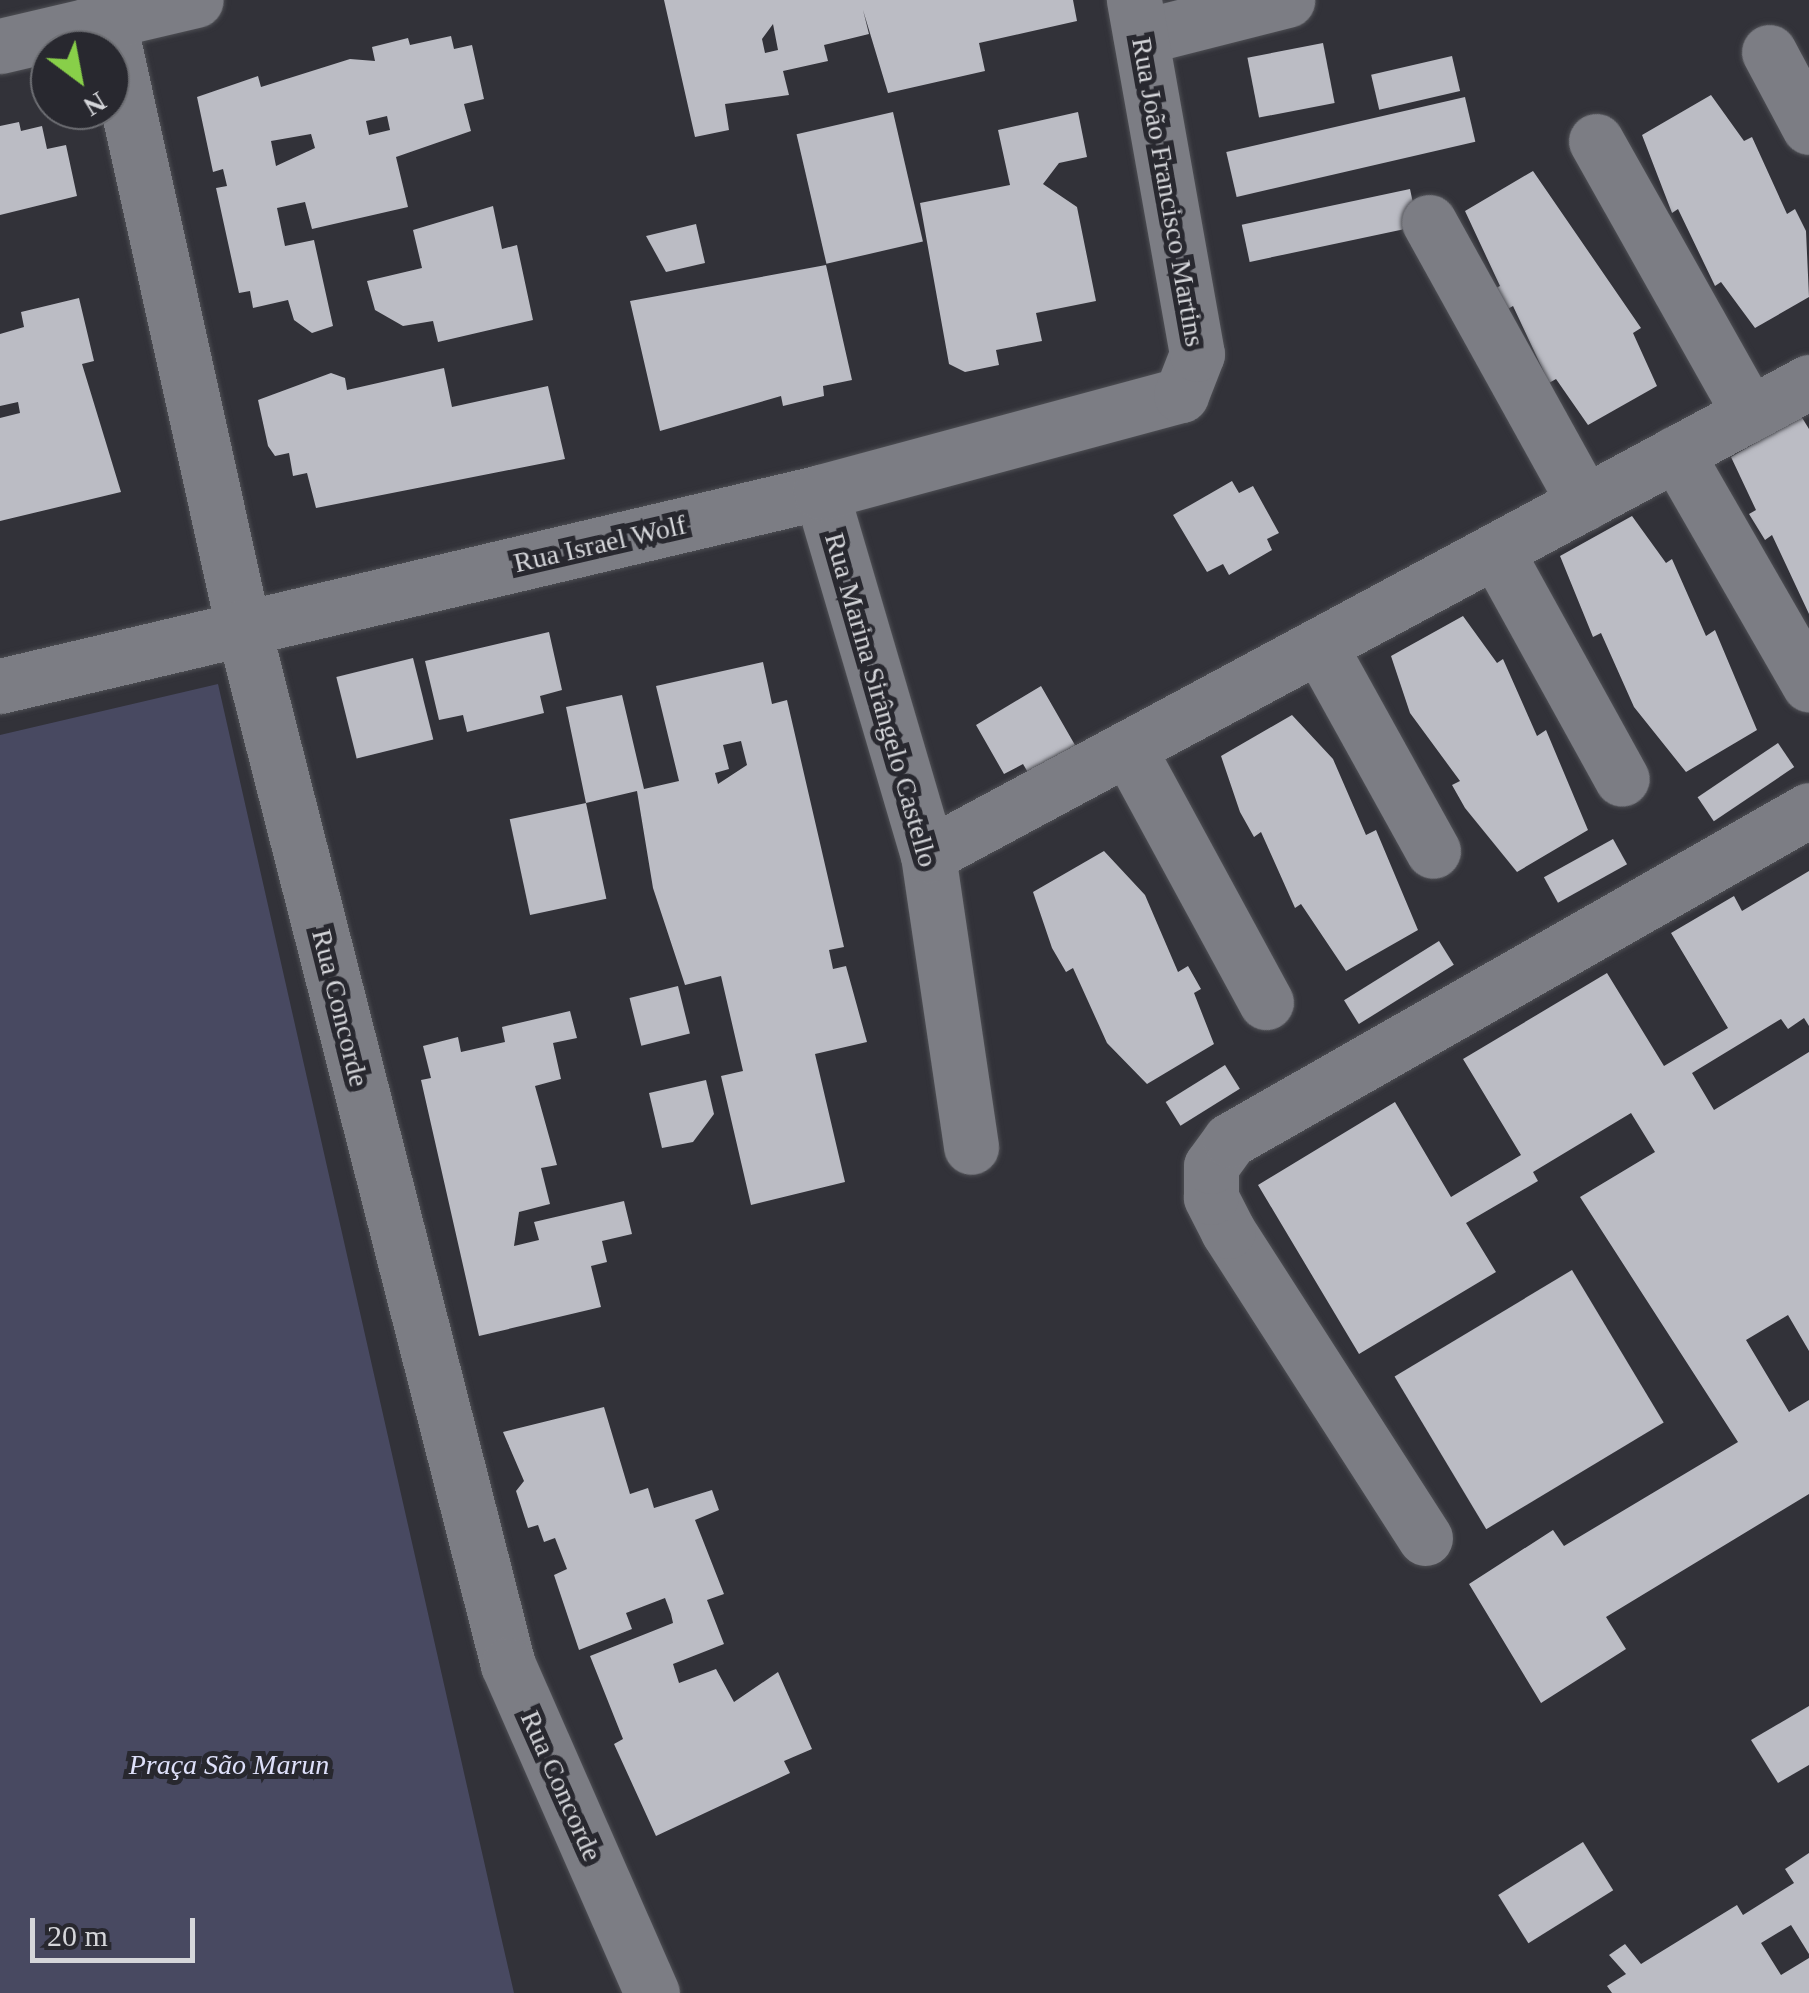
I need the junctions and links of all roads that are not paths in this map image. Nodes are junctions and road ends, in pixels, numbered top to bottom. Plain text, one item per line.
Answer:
1 (196, 0) edge
2 (1287, 0) edge
3 (106, 9) edge
4 (1137, 19) edge
5 (0, 46) edge
6 (1770, 52) dead end
7 (1809, 127) edge
8 (1596, 141) dead end
9 (1429, 222) dead end
10 (1809, 382) edge
11 (1192, 384) joint
12 (1750, 414) junction
13 (1676, 454) junction
14 (820, 492) junction
15 (1585, 503) junction
16 (1496, 551) junction
17 (243, 628) junction
18 (1320, 647) junction
19 (1809, 684) edge
20 (0, 686) edge
21 (1129, 750) junction
22 (1622, 779) dead end
23 (1809, 810) edge
24 (1433, 851) dead end
25 (928, 855) junction
26 (1266, 1002) dead end
27 (971, 1146) dead end
28 (1425, 1538) dead end
29 (652, 1993) edge

1 - 3 street
2 - 4 street
3 - 5 street
3 - 17 street, Rua Concorde
4 - 11 street, Rua João Francisco Martins
6 - 7 street
8 - 12 street
9 - 15 street
10 - 12 street
11 - 14 street, Rua Israel Wolf
12 - 13 street
13 - 15 street
13 - 19 street
14 - 17 street, Rua Israel Wolf
14 - 25 street, Rua Marina Sirângelo Castello
15 - 16 street
16 - 18 street
16 - 22 street
17 - 20 street, Rua Israel Wolf
17 - 29 street, Rua Concorde
18 - 21 street
18 - 24 street
21 - 25 street
21 - 26 street
23 - 28 street
25 - 27 street, Rua Marina Sirângelo Castello

